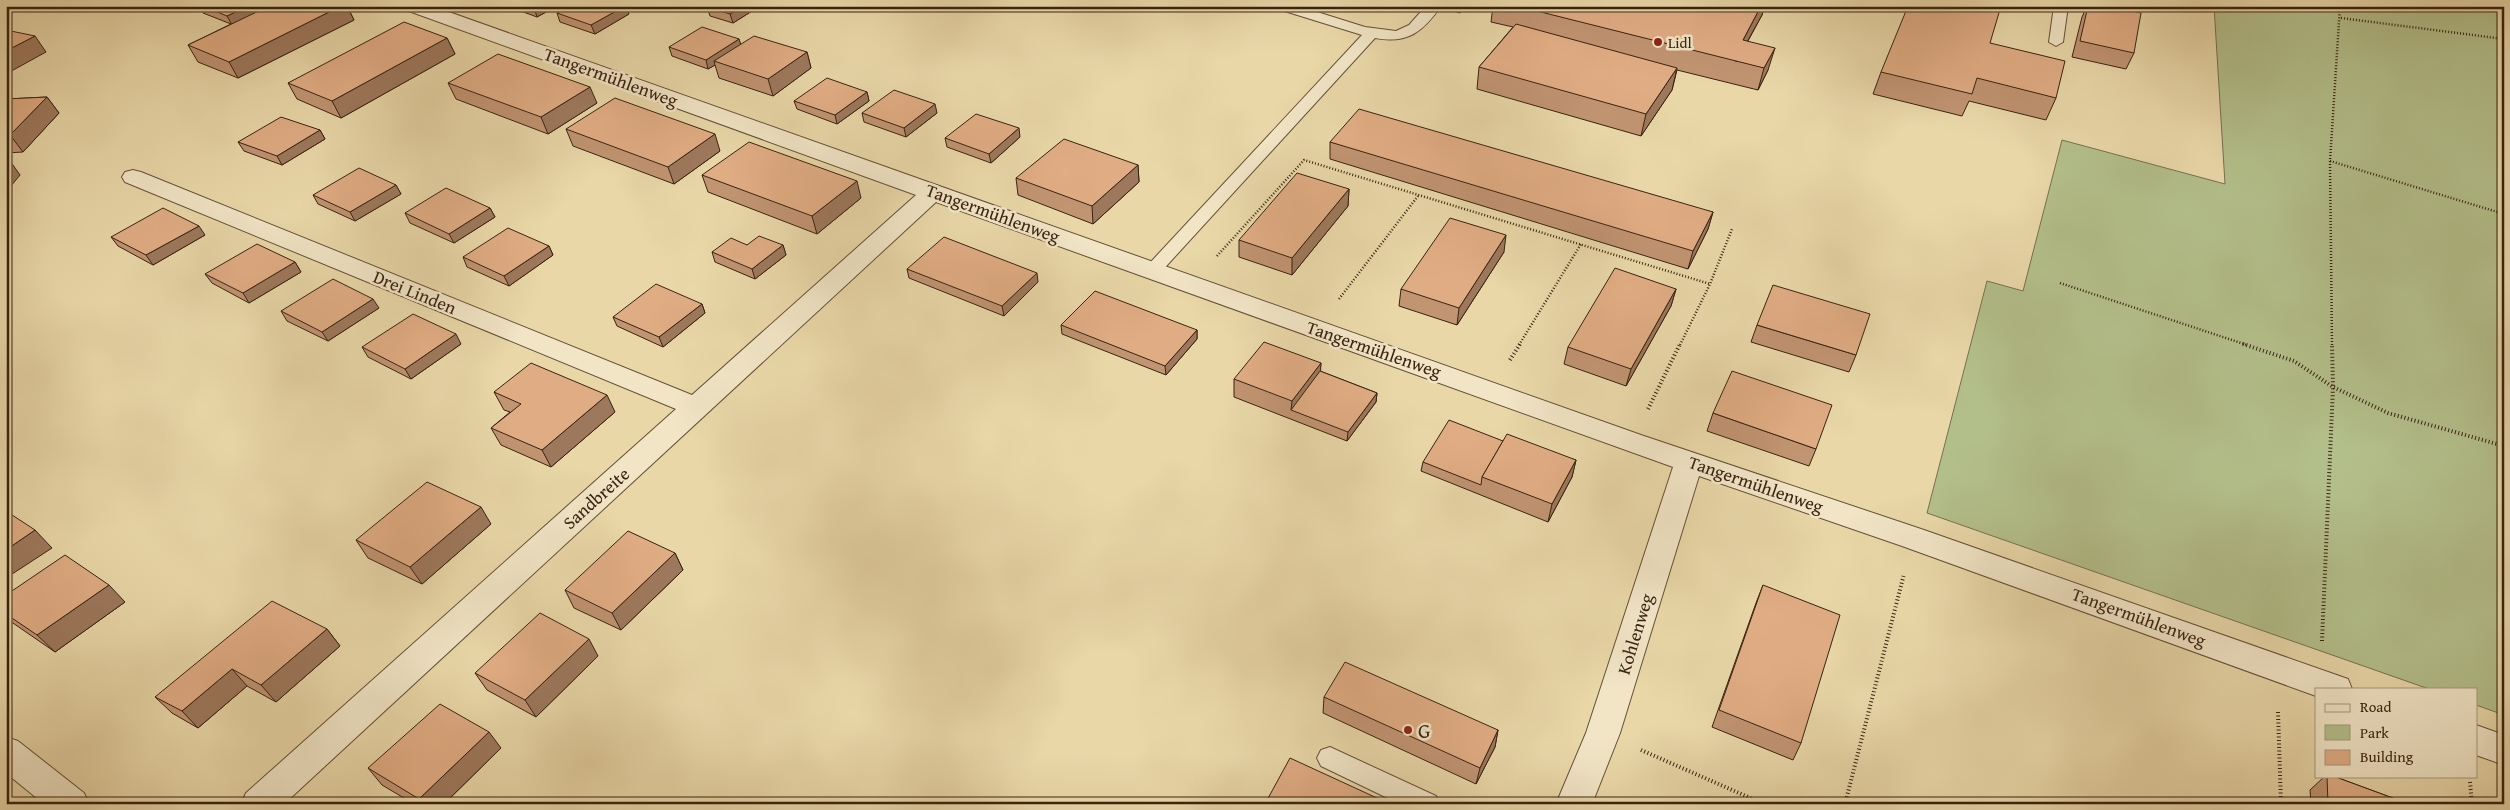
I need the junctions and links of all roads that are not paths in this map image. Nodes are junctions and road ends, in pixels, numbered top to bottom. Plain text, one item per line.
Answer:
1 (413, 6) edge
2 (1283, 6) edge
3 (1434, 6) edge
4 (2061, 6) edge
5 (1371, 34) junction
6 (2056, 42) dead end
7 (133, 177) dead end
8 (934, 192) junction
9 (1153, 270) junction
10 (696, 408) junction
11 (1689, 461) junction
12 (2330, 686) edge
13 (2478, 741) edge
14 (2504, 750) edge
15 (6, 752) edge
16 (1330, 758) dead end
17 (72, 804) edge
18 (259, 804) edge
19 (1427, 804) edge
20 (1574, 804) edge

1 - 8 street, Tangermühlenweg
2 - 5 lane
3 - 5 lane
4 - 6 lane
5 - 9 lane
7 - 10 street, Drei Linden
8 - 9 street, Tangermühlenweg
8 - 10 street, Sandbreite
9 - 11 street, Tangermühlenweg
10 - 18 street, Sandbreite
11 - 12 street, Tangermühlenweg
11 - 20 street, Kohlenweg
13 - 14 street
15 - 17 street
16 - 19 lane

